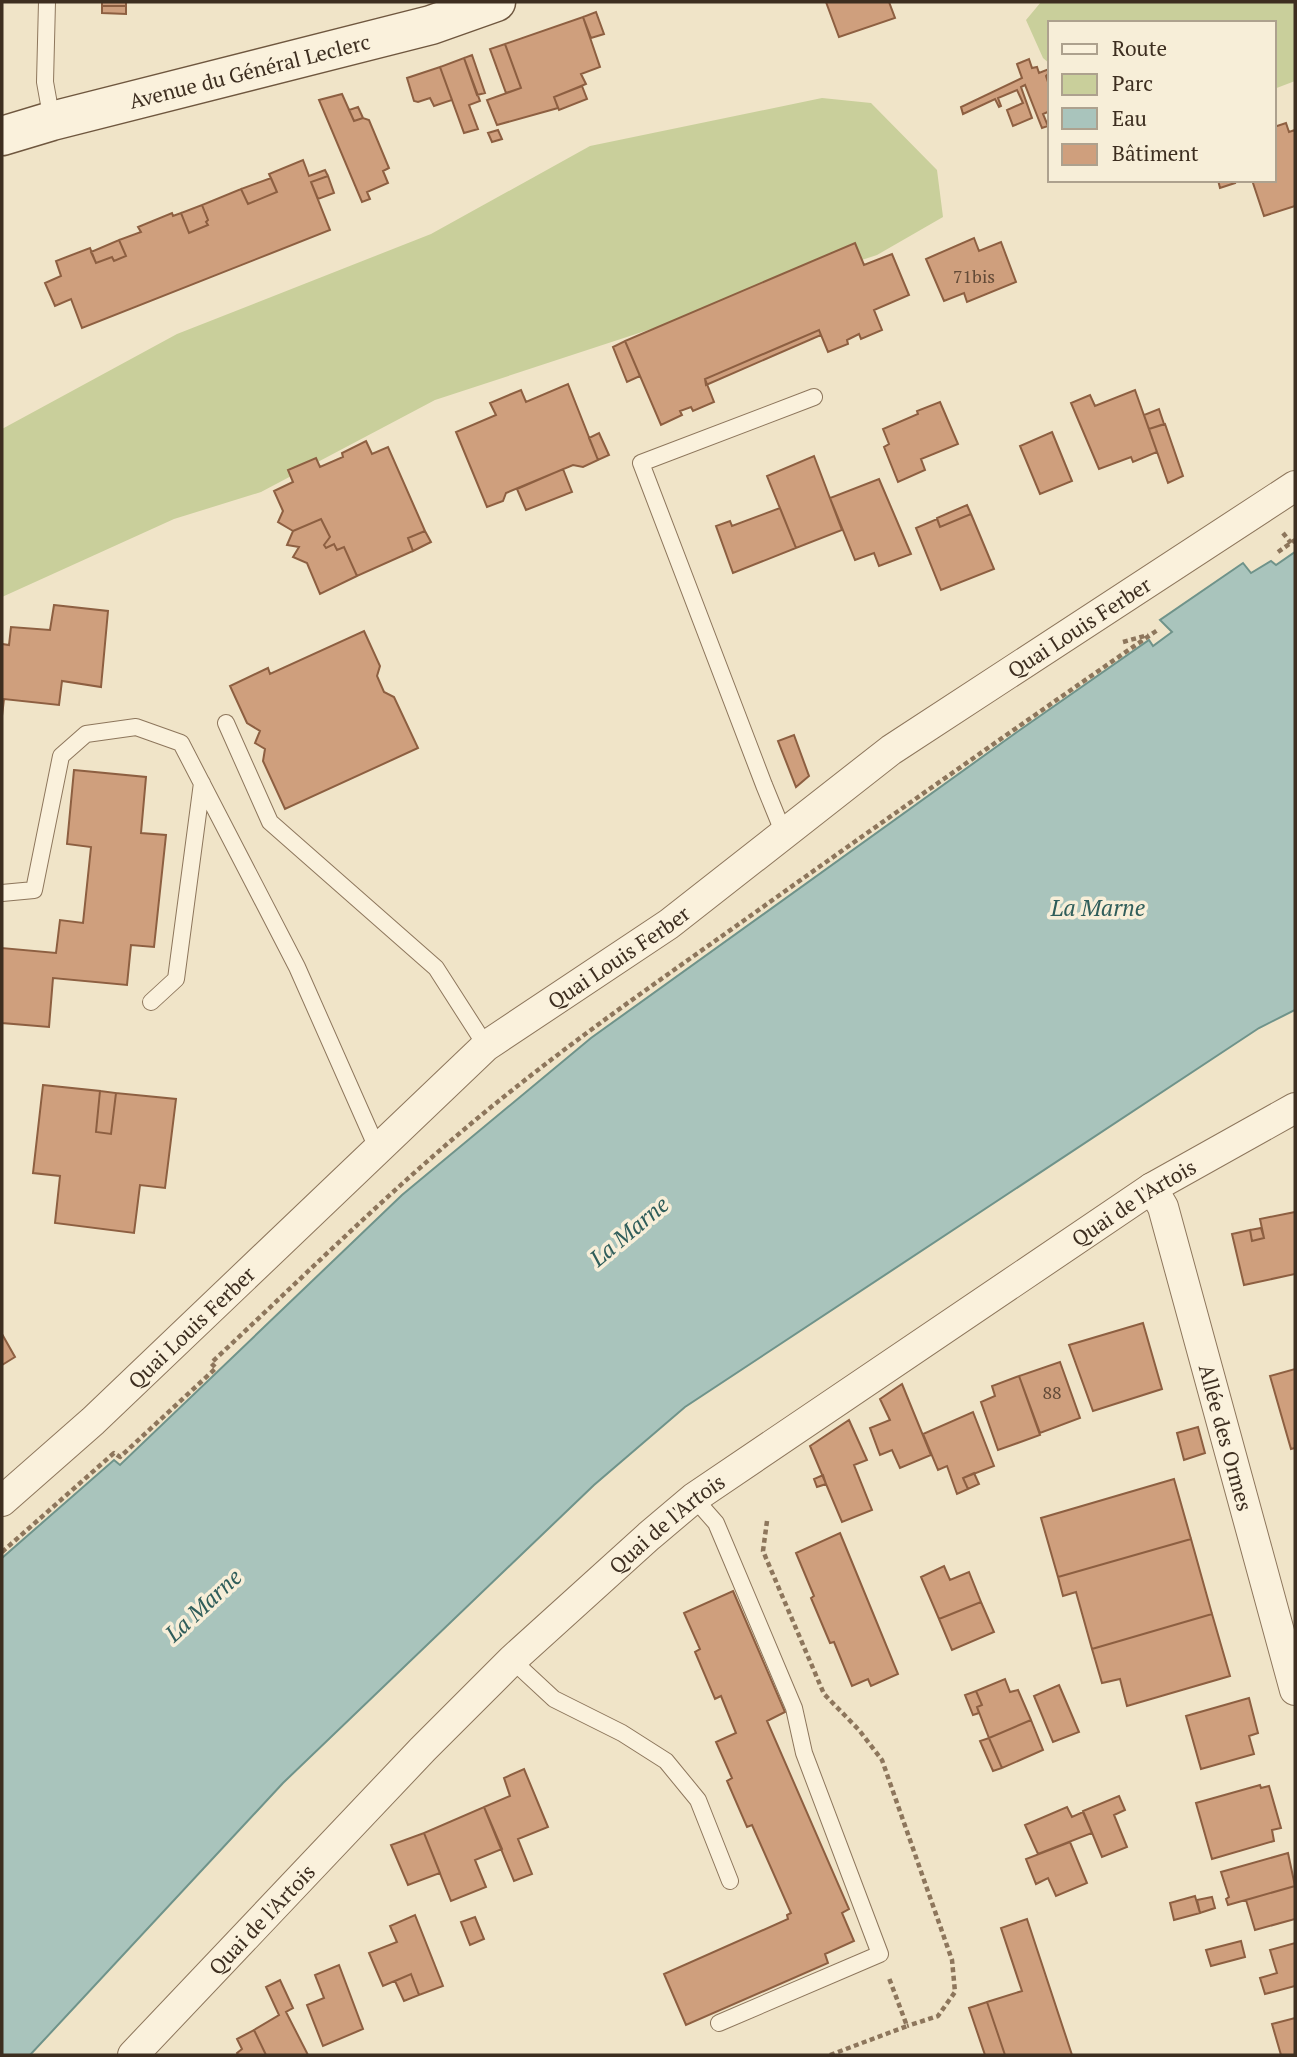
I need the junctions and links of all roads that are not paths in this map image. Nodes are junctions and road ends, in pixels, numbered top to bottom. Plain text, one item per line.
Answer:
1 (47, 2) edge
2 (496, 2) edge
3 (52, 121) junction
4 (2, 136) edge
5 (814, 397) dead end
6 (1295, 486) edge
7 (226, 723) dead end
8 (202, 783) junction
9 (784, 834) junction
10 (2, 893) edge
11 (151, 1002) dead end
12 (486, 1046) junction
13 (1295, 1108) edge
14 (377, 1147) junction
15 (1152, 1188) junction
16 (4, 1494) edge
17 (694, 1497) junction
18 (512, 1660) junction
19 (1295, 1690) edge
20 (730, 1881) dead end
21 (719, 2023) dead end
22 (133, 2055) edge

1 - 3 lane
2 - 3 main road, Avenue du Général Leclerc
3 - 4 main road, Avenue du Général Leclerc
5 - 9 lane
6 - 9 street, Quai Louis Ferber
7 - 12 lane
8 - 10 lane
8 - 11 lane
8 - 14 lane
9 - 12 street, Quai Louis Ferber
12 - 14 street, Quai Louis Ferber
13 - 15 street, Quai de l'Artois
14 - 16 street, Quai Louis Ferber
15 - 17 street, Quai de l'Artois
15 - 19 street, Allée des Ormes
17 - 18 street, Quai de l'Artois
17 - 21 lane
18 - 20 lane
18 - 22 street, Quai de l'Artois

